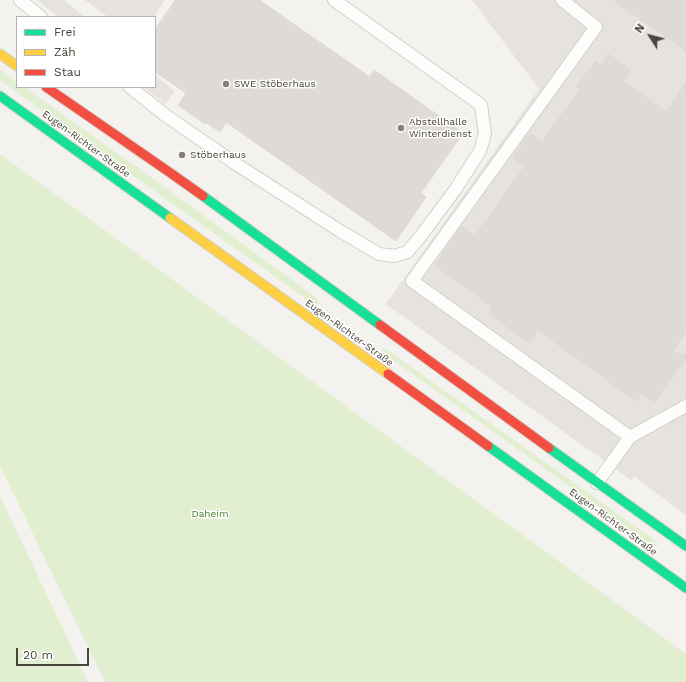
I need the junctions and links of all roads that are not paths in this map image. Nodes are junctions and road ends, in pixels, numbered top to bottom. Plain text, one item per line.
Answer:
1 (20, 0) edge
2 (334, 0) edge
3 (562, 0) edge
4 (40, 16) edge
5 (0, 54) edge
6 (16, 65) edge
7 (47, 88) edge
8 (131, 88) edge
9 (0, 96) edge
10 (686, 406) edge
11 (630, 437) junction
12 (597, 483) junction
13 (686, 546) edge
14 (686, 588) edge

1 - 4 lane
2 - 8 lane
3 - 11 lane
5 - 6 main road
7 - 12 main road
9 - 14 main road, Eugen-Richter-Straße
10 - 11 lane
11 - 12 lane
12 - 13 main road

